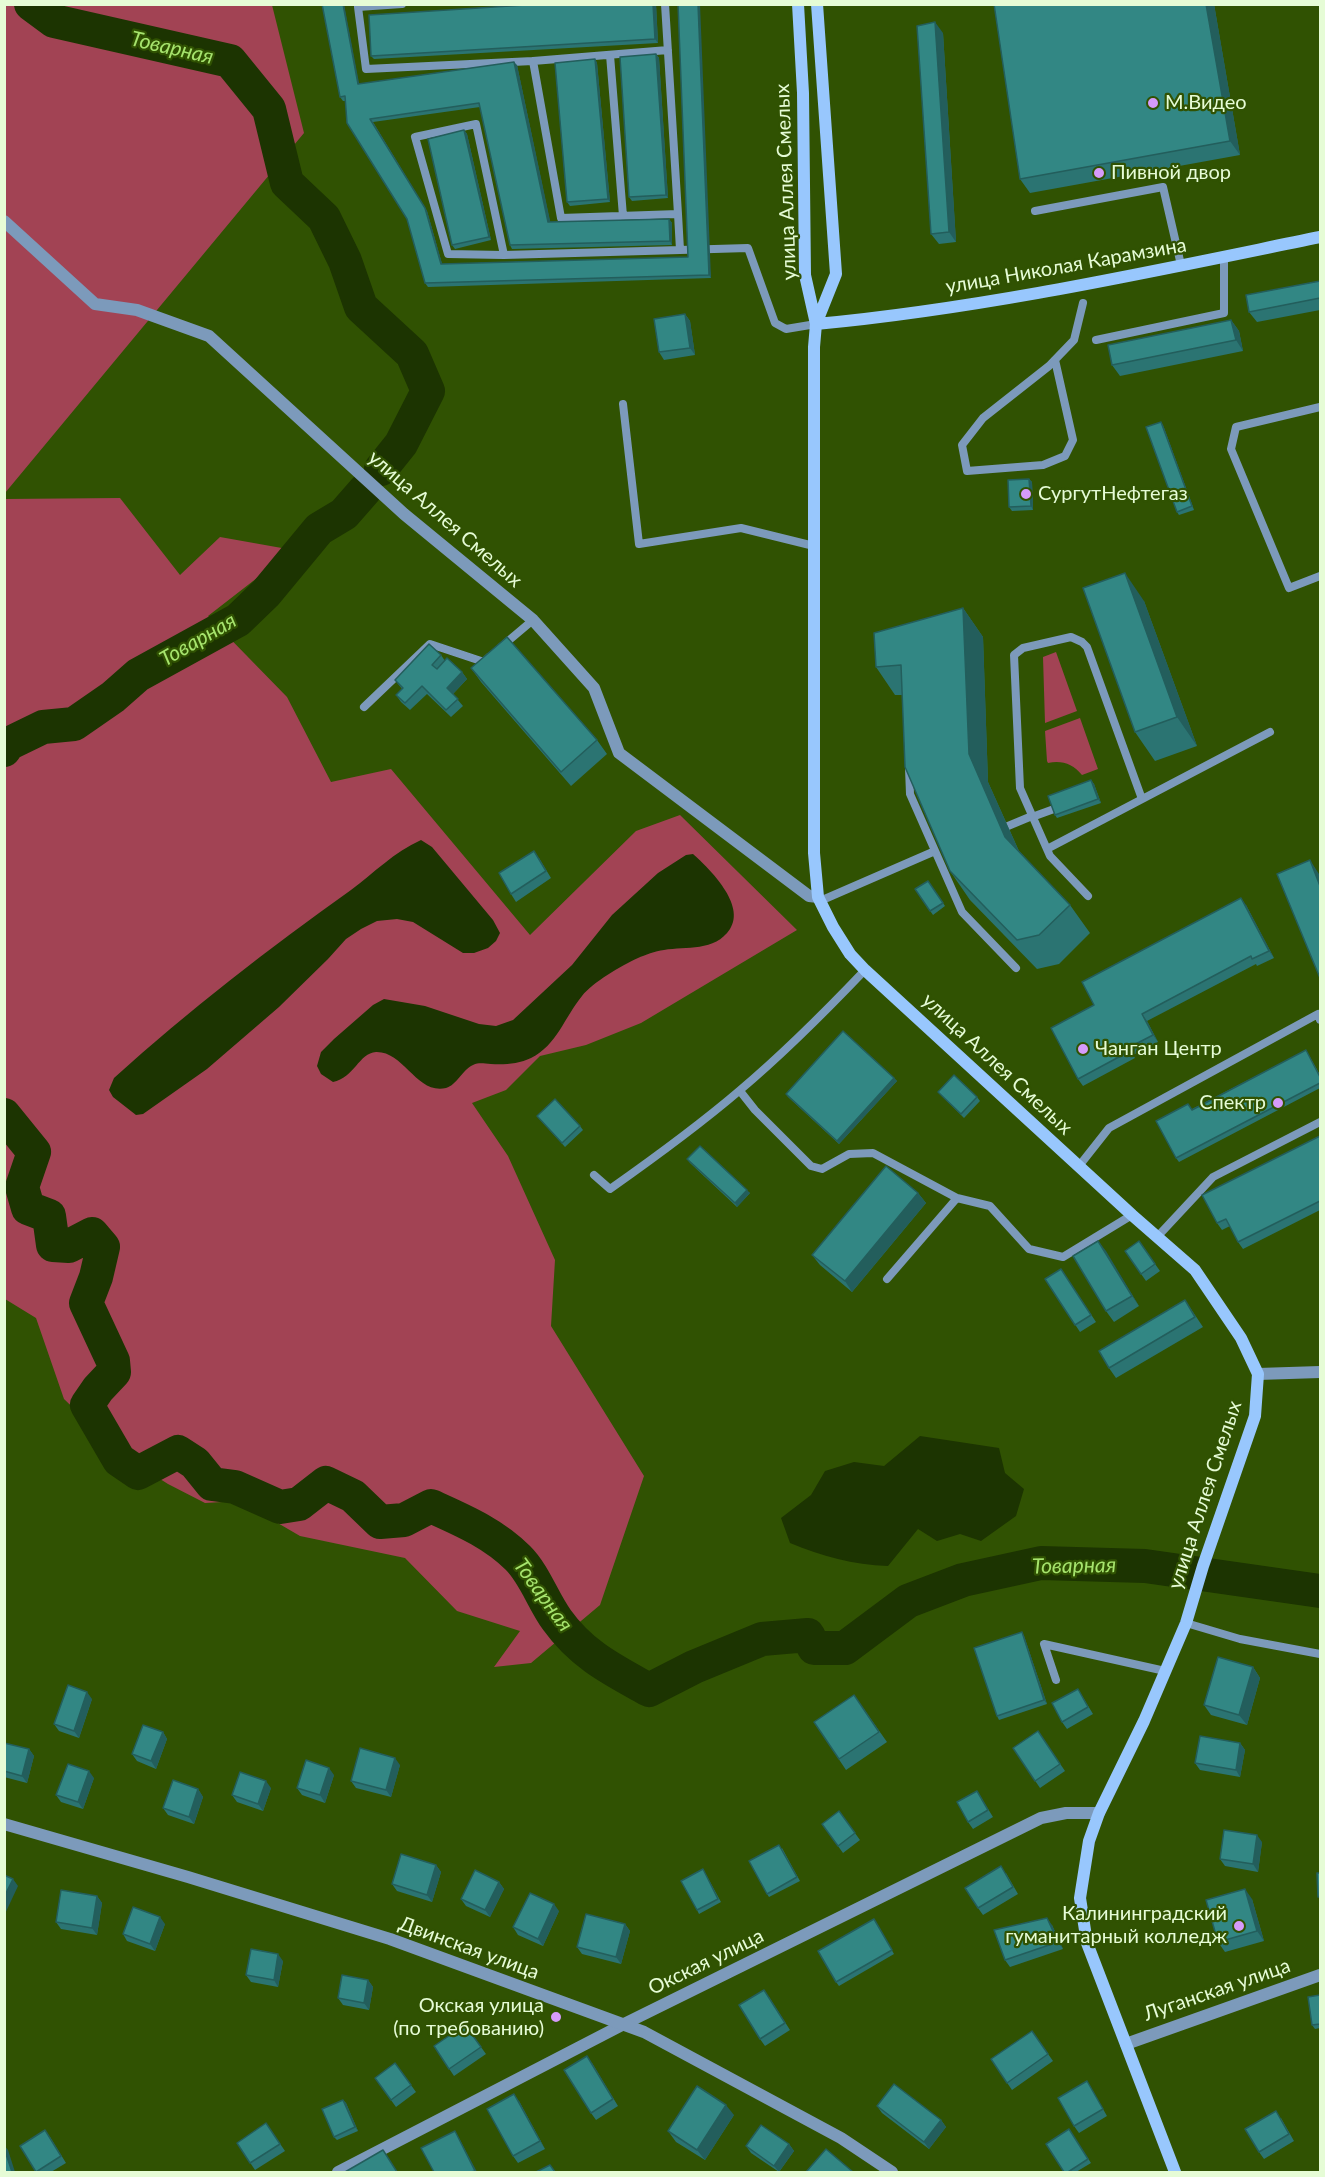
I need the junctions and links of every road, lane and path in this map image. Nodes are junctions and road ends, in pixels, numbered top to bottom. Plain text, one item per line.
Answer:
1 (402, 4) edge
2 (665, 4) edge
3 (798, 4) edge
4 (817, 4) edge
5 (668, 50) junction
6 (609, 55) junction
7 (533, 61) junction
8 (1035, 211) dead end
9 (678, 214) junction
10 (623, 216) junction
11 (4, 221) edge
12 (1320, 237) edge
13 (680, 250) junction
14 (504, 255) junction
15 (1224, 256) junction
16 (1181, 265) junction
17 (1083, 303) dead end
18 (816, 324) junction
19 (1096, 340) dead end
20 (1055, 360) junction
21 (623, 404) dead end
22 (1320, 407) edge
23 (814, 546) junction
24 (1320, 576) edge
25 (532, 620) junction
26 (364, 707) dead end
27 (1270, 732) dead end
28 (909, 760) edge
29 (1142, 799) junction
30 (1054, 809) edge
31 (1032, 816) junction
32 (1008, 826) dead end
33 (1047, 849) junction
34 (949, 852) edge
35 (936, 854) junction
36 (1088, 896) dead end
37 (819, 899) junction
38 (1016, 968) edge
39 (865, 970) junction
40 (1320, 1020) edge
41 (740, 1091) junction
42 (1320, 1122) edge
43 (1080, 1166) junction
44 (594, 1175) dead end
45 (957, 1198) junction
46 (1132, 1215) junction
47 (1158, 1236) junction
48 (887, 1279) dead end
49 (1320, 1372) edge
50 (1258, 1374) junction
51 (1186, 1623) junction
52 (1320, 1654) edge
53 (1166, 1671) junction
54 (1056, 1680) dead end
55 (1099, 1812) junction
56 (4, 1824) edge
57 (1320, 1975) edge
58 (624, 2024) junction
59 (1126, 2044) junction
60 (338, 2172) edge
61 (892, 2172) edge
62 (1175, 2172) edge

1 - 7 lane
2 - 5 lane
3 - 18 main road, улица Аллея Смелых
4 - 18 main road
5 - 6 lane
5 - 9 lane
6 - 7 lane
6 - 10 lane
7 - 10 lane
8 - 16 lane
9 - 10 lane
9 - 13 lane
11 - 25 street, улица Аллея Смелых
12 - 15 main road, улица Николая Карамзина
13 - 14 lane
13 - 18 lane
14 - 14 lane
15 - 16 main road, улица Николая Карамзина
15 - 19 lane
16 - 18 main road, улица Николая Карамзина
17 - 20 lane
18 - 23 main road, улица Аллея Смелых
20 - 20 lane
21 - 23 lane
22 - 24 lane
23 - 37 main road, улица Аллея Смелых
25 - 26 lane
25 - 37 street, улица Аллея Смелых
27 - 29 lane
28 - 35 lane
29 - 31 lane
29 - 33 lane
30 - 31 lane
31 - 32 lane
31 - 33 lane
33 - 36 lane
34 - 35 lane
35 - 37 lane
35 - 38 lane
37 - 39 main road, улица Аллея Смелых
39 - 41 lane
39 - 43 main road, улица Аллея Смелых
40 - 43 lane
41 - 44 lane
41 - 45 lane
42 - 47 lane
43 - 46 main road, улица Аллея Смелых
45 - 46 lane
45 - 48 lane
46 - 47 main road, улица Аллея Смелых
47 - 50 main road, улица Аллея Смелых
49 - 50 street
50 - 51 main road, улица Аллея Смелых
51 - 52 lane
51 - 53 main road, улица Аллея Смелых
53 - 54 lane
53 - 55 main road, улица Аллея Смелых
55 - 58 street, Окская улица
55 - 59 main road, улица Аллея Смелых
56 - 58 street, Двинская улица
57 - 59 street, Луганская улица
58 - 60 street, Окская улица
58 - 61 street, Двинская улица
59 - 62 main road, улица Аллея Смелых

